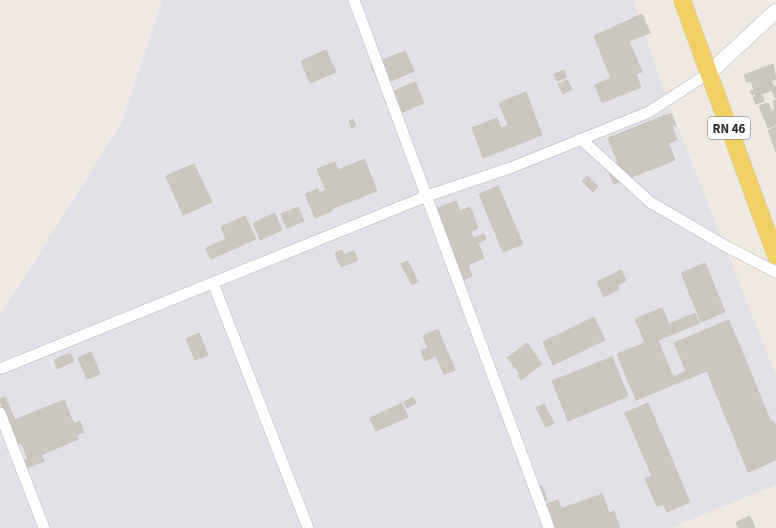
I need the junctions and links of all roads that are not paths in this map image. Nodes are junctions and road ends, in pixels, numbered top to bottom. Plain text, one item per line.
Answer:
1 (354, 0) edge
2 (682, 0) edge
3 (776, 11) edge
4 (709, 73) junction
5 (581, 139) junction
6 (427, 196) junction
7 (776, 256) edge
8 (776, 272) edge
9 (213, 283) junction
10 (0, 369) edge
11 (0, 413) edge
12 (44, 528) edge
13 (308, 528) edge
14 (549, 528) edge

1 - 6 street
2 - 4 main road, RN 46
3 - 4 main road
4 - 5 street
4 - 7 main road, RN 46
5 - 6 street
5 - 8 street
6 - 9 street
6 - 14 street
9 - 10 street
9 - 13 street
11 - 12 street

